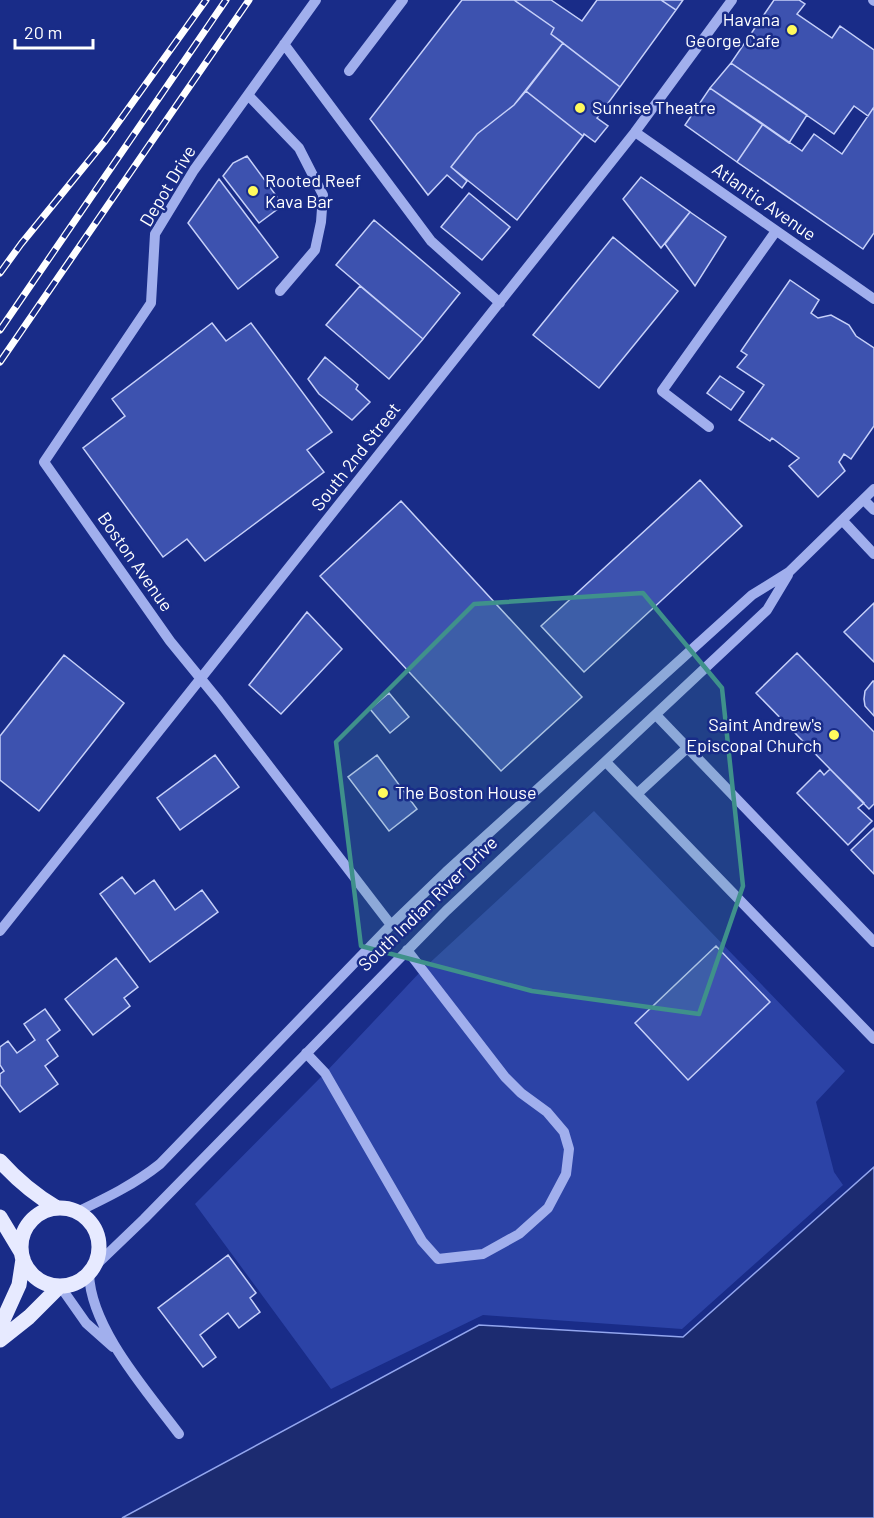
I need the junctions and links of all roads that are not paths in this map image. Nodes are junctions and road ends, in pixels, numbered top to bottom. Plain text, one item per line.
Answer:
1 (316, 0) edge
2 (403, 0) edge
3 (732, 0) edge
4 (284, 44) junction
5 (349, 71) dead end
6 (248, 95) junction
7 (635, 132) junction
8 (776, 231) junction
9 (280, 291) dead end
10 (873, 297) edge
11 (500, 303) junction
12 (709, 427) dead end
13 (44, 462) joint
14 (874, 489) edge
15 (864, 500) junction
16 (874, 510) edge
17 (843, 521) junction
18 (874, 554) edge
19 (789, 572) junction
20 (201, 680) junction
21 (656, 715) junction
22 (687, 748) junction
23 (606, 762) junction
24 (637, 794) junction
25 (391, 925) junction
26 (0, 931) edge
27 (874, 942) edge
28 (407, 950) junction
29 (874, 1039) edge
30 (306, 1053) junction
31 (0, 1161) edge
32 (57, 1208) junction
33 (77, 1212) junction
34 (0, 1217) edge
35 (22, 1256) junction
36 (91, 1270) junction
37 (60, 1286) junction
38 (0, 1327) edge
39 (0, 1340) edge
40 (118, 1351) junction
41 (179, 1434) dead end

1 - 4 street, Depot Drive
2 - 5 street
3 - 7 street, South 2nd Street
4 - 6 street, Depot Drive
4 - 11 street
6 - 9 street
6 - 13 street, Depot Drive
7 - 8 street, Atlantic Avenue
7 - 11 street, South 2nd Street
8 - 10 street, Atlantic Avenue
8 - 12 street
11 - 20 street, South 2nd Street
13 - 20 street, Boston Avenue
14 - 15 street, South Indian River Drive
15 - 16 street
15 - 17 street, South Indian River Drive
17 - 18 street
17 - 19 street, South Indian River Drive
19 - 21 street, South Indian River Drive
19 - 25 street, South Indian River Drive
20 - 25 street, Boston Avenue
20 - 26 street, South 2nd Street
21 - 22 street
21 - 23 street, South Indian River Drive
22 - 24 street
22 - 27 street
23 - 24 street
23 - 28 street, South Indian River Drive
24 - 29 street
25 - 33 street, South Indian River Drive
28 - 30 street, South Indian River Drive
28 - 30 street
30 - 36 street, South Indian River Drive
31 - 32 main road
32 - 33 main road
32 - 35 main road
33 - 36 main road
34 - 35 main road
35 - 37 main road
35 - 38 main road
36 - 37 main road
36 - 40 street
37 - 39 main road
37 - 40 street
40 - 41 street

